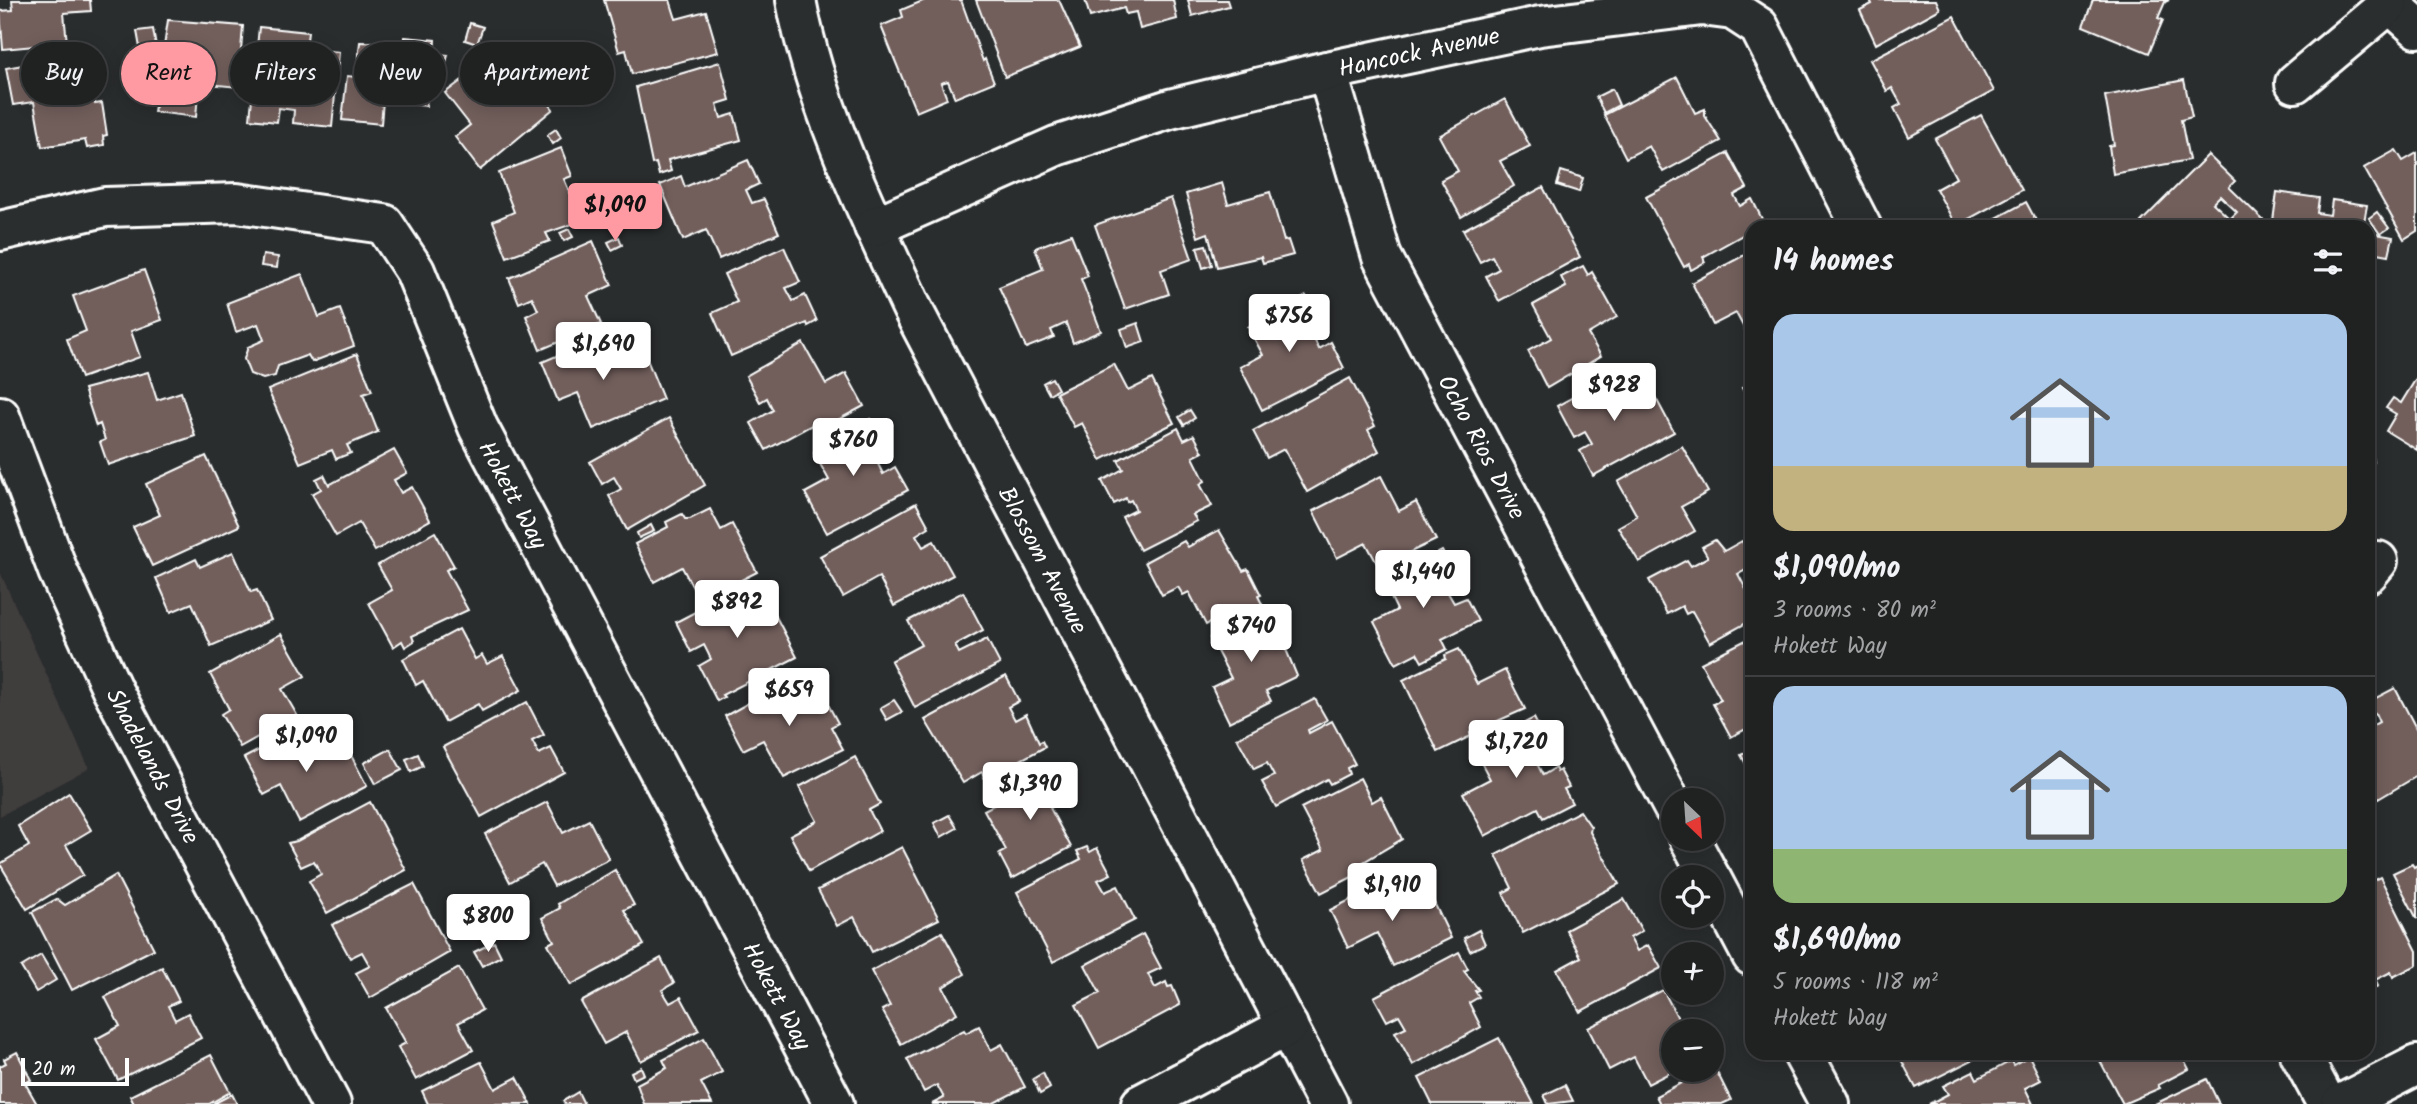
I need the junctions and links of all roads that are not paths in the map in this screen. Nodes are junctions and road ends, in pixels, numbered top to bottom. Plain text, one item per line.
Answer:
1 (796, 0) edge
2 (2397, 11) edge
3 (1327, 71) junction
4 (2295, 83) dead end
5 (1858, 220) edge
6 (874, 227) junction
7 (0, 231) edge
8 (0, 416) edge
9 (1663, 788) edge
10 (1724, 903) edge
11 (1745, 943) edge
12 (1288, 1026) junction
13 (1806, 1060) edge
14 (2303, 1060) edge
15 (2417, 1065) edge
16 (331, 1104) edge
17 (834, 1104) edge
18 (1141, 1104) edge
19 (1328, 1104) edge
20 (1830, 1104) edge
21 (2327, 1104) edge
22 (2341, 1104) edge

1 - 6 street, Blossom Avenue
2 - 4 street
3 - 5 street, Hancock Avenue
3 - 6 street, Hancock Avenue
3 - 9 street, Ocho Rios Drive
6 - 12 street, Blossom Avenue
7 - 17 street, Hokett Way
8 - 16 street, Shadelands Drive
10 - 11 street
12 - 18 street
12 - 19 street, Blossom Avenue
13 - 20 street
14 - 21 street
15 - 22 street

